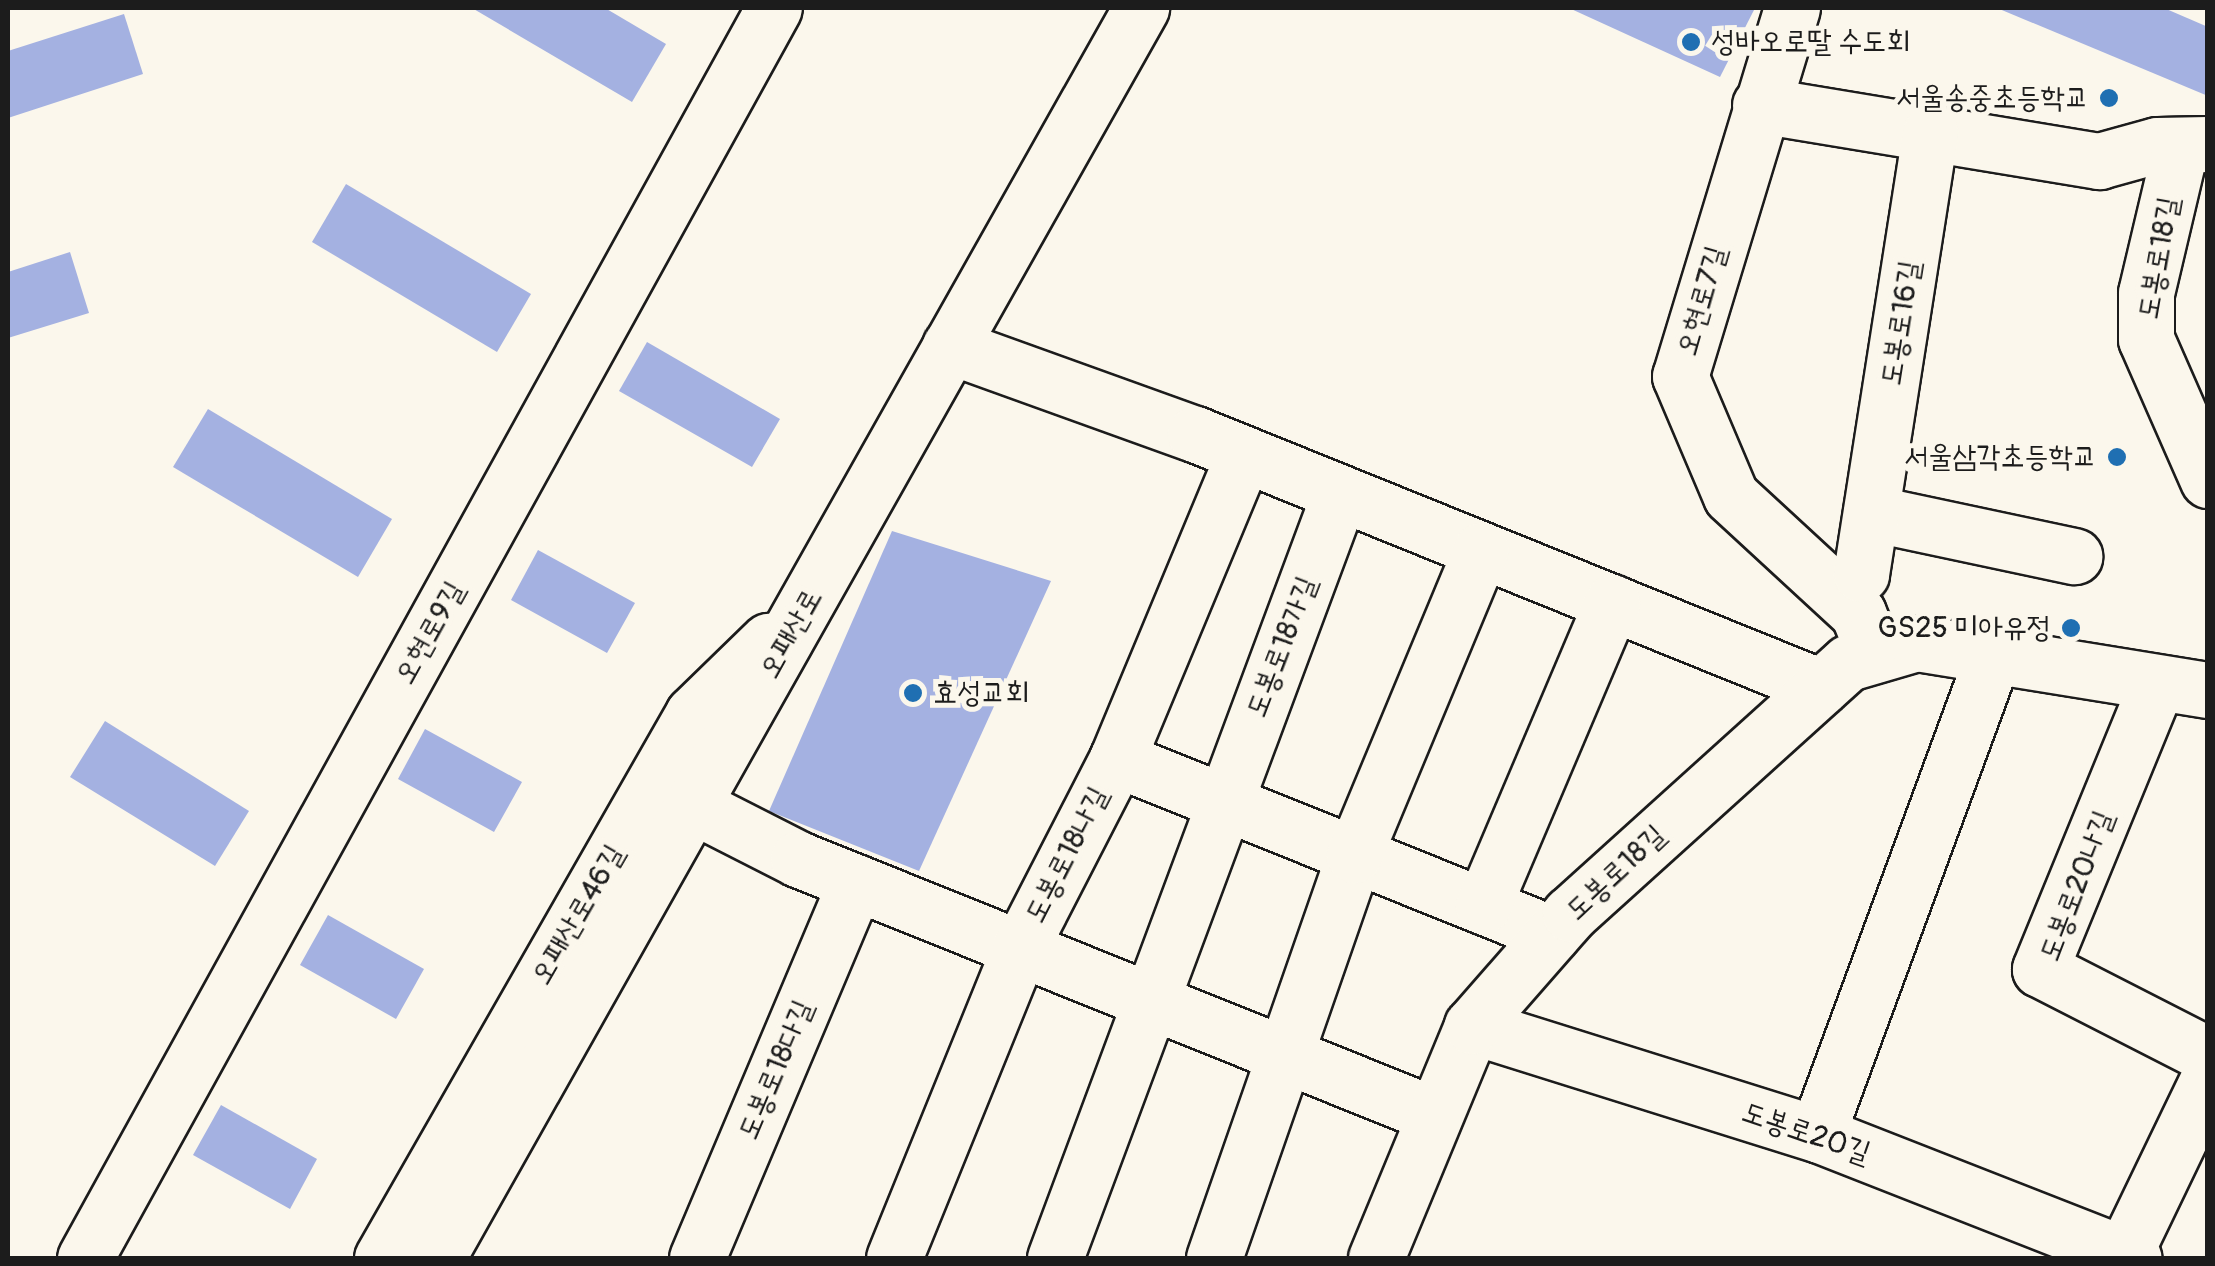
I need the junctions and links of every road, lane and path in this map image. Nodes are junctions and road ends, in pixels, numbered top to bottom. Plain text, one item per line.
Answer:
1 (774, 8) edge
2 (1142, 8) edge
3 (1792, 8) edge
4 (1760, 105) junction
5 (1930, 133) junction
6 (2194, 144) edge
7 (950, 346) junction
8 (2194, 411) edge
9 (1244, 454) junction
10 (2208, 480) edge
11 (1340, 493) junction
12 (1871, 513) junction
13 (1481, 550) junction
14 (2074, 556) dead end
15 (1841, 596) junction
16 (810, 600) junction
17 (1612, 602) junction
18 (1875, 655) junction
19 (1994, 656) junction
20 (1821, 687) junction
21 (2182, 688) edge
22 (1116, 759) junction
23 (1224, 802) junction
24 (694, 806) junction
25 (1354, 854) junction
26 (856, 882) junction
27 (1483, 906) junction
28 (1552, 934) junction
29 (1020, 948) junction
30 (1154, 1002) junction
31 (1472, 1026) junction
32 (2208, 1055) edge
33 (1286, 1056) junction
34 (2208, 1079) edge
35 (1432, 1114) junction
36 (1818, 1134) junction
37 (1384, 1256) edge
38 (2127, 1257) edge
39 (86, 1258) edge
40 (382, 1258) edge
41 (436, 1258) edge
42 (697, 1258) edge
43 (894, 1258) edge
44 (1055, 1258) edge
45 (1214, 1258) edge

1 - 39 street, 오현로9길
2 - 7 street, 오패산로
3 - 4 street, 오현로7길
4 - 5 street
4 - 15 street, 오현로7길
5 - 6 street
5 - 12 street, 도봉로16길
6 - 8 street, 도봉로18길
7 - 9 street
7 - 16 street, 오패산로
8 - 10 street, 도봉로18길
9 - 11 street
9 - 22 street
11 - 13 street
11 - 23 street, 도봉로18가길
12 - 14 street
12 - 15 street, 도봉로16길
13 - 17 street
13 - 25 street
15 - 18 street, 오현로7길
16 - 24 street, 오패산로
16 - 40 street, 오패산로46길
17 - 20 street
17 - 27 street
18 - 19 street, 도봉로18길
18 - 20 street, 도봉로18길
19 - 21 street, 도봉로18길
19 - 36 street
20 - 28 street, 도봉로18길
21 - 32 street, 도봉로20나길
22 - 23 street, 도봉로18나길
22 - 29 street, 도봉로18나길
23 - 25 street, 도봉로18나길
23 - 30 street
24 - 26 street
24 - 41 street, 오패산로
25 - 27 street, 도봉로18나길
25 - 33 street
26 - 29 street
26 - 42 street, 도봉로18다길
27 - 28 street, 도봉로18나길
28 - 31 street, 도봉로18길
29 - 30 street
29 - 43 street
30 - 33 street
30 - 44 street
31 - 35 street, 도봉로18길
31 - 36 street, 도봉로20길
33 - 35 street
33 - 45 street
34 - 38 street
35 - 37 street, 도봉로18길
36 - 38 street, 도봉로20길

